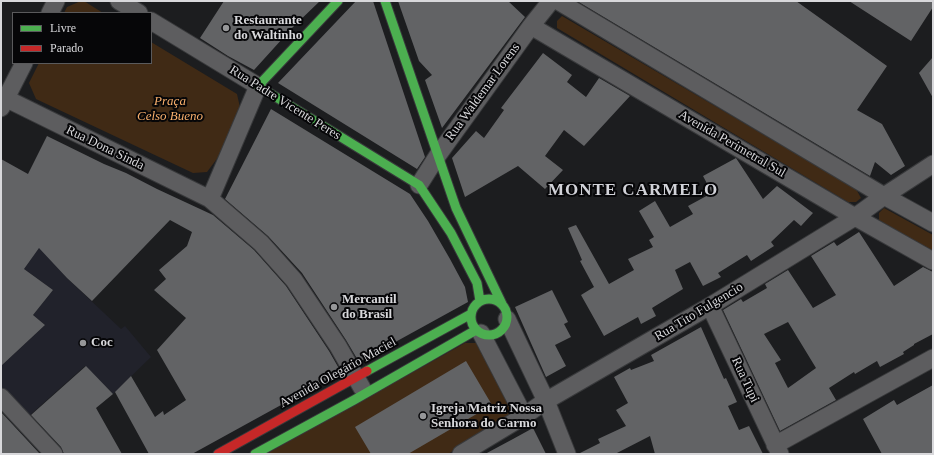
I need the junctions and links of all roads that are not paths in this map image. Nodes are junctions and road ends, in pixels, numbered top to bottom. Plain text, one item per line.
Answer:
1 (56, 1) edge
2 (119, 1) edge
3 (338, 1) edge
4 (385, 1) edge
5 (551, 1) edge
6 (558, 1) edge
7 (50, 12) edge
8 (137, 12) edge
9 (152, 22) edge
10 (531, 26) junction
11 (23, 64) edge
12 (258, 86) junction
13 (3, 101) edge
14 (438, 155) junction
15 (933, 164) edge
16 (418, 185) junction
17 (884, 196) junction
18 (210, 199) junction
19 (856, 217) junction
20 (933, 223) edge
21 (933, 260) edge
22 (480, 301) junction
23 (710, 306) junction
24 (504, 311) junction
25 (471, 314) junction
26 (479, 332) junction
27 (933, 358) edge
28 (357, 378) junction
29 (365, 393) junction
30 (1, 397) edge
31 (546, 401) junction
32 (524, 416) junction
33 (778, 449) edge
34 (54, 454) edge
35 (218, 454) edge
36 (255, 454) edge
37 (461, 454) edge
38 (567, 454) edge

1 - 7 street
2 - 8 street
3 - 12 main road
4 - 14 main road
5 - 10 street, Rua Waldemar Lorens
6 - 17 street
9 - 12 street, Rua Padre Vicente Peres
10 - 14 street, Rua Waldemar Lorens
10 - 19 street, Avenida Perimetral Sul
11 - 13 street
12 - 16 main road, Rua Padre Vicente Peres
12 - 18 street
13 - 18 street, Rua Dona Sinda
14 - 16 street, Rua Waldemar Lorens
14 - 24 main road
15 - 17 street, Rua Tito Fulgencio
16 - 22 main road
17 - 19 street, Rua Tito Fulgencio
17 - 20 street
18 - 28 street, Rua Dona Sinda
19 - 21 street, Avenida Perimetral Sul
19 - 23 street, Rua Tito Fulgencio
22 - 24 main road
22 - 25 main road
23 - 31 street, Rua Tito Fulgencio
23 - 33 street, Rua Tupi
24 - 26 main road
24 - 31 street
25 - 26 main road
25 - 28 main road, Avenida Olegário Maciel
26 - 29 main road
26 - 32 street
27 - 33 street
28 - 29 street, Rua Dona Sinda
28 - 35 main road, Avenida Olegário Maciel
29 - 36 main road
30 - 34 street
31 - 32 street, Rua Tito Fulgencio
31 - 38 street
32 - 37 street, Rua Tito Fulgencio

